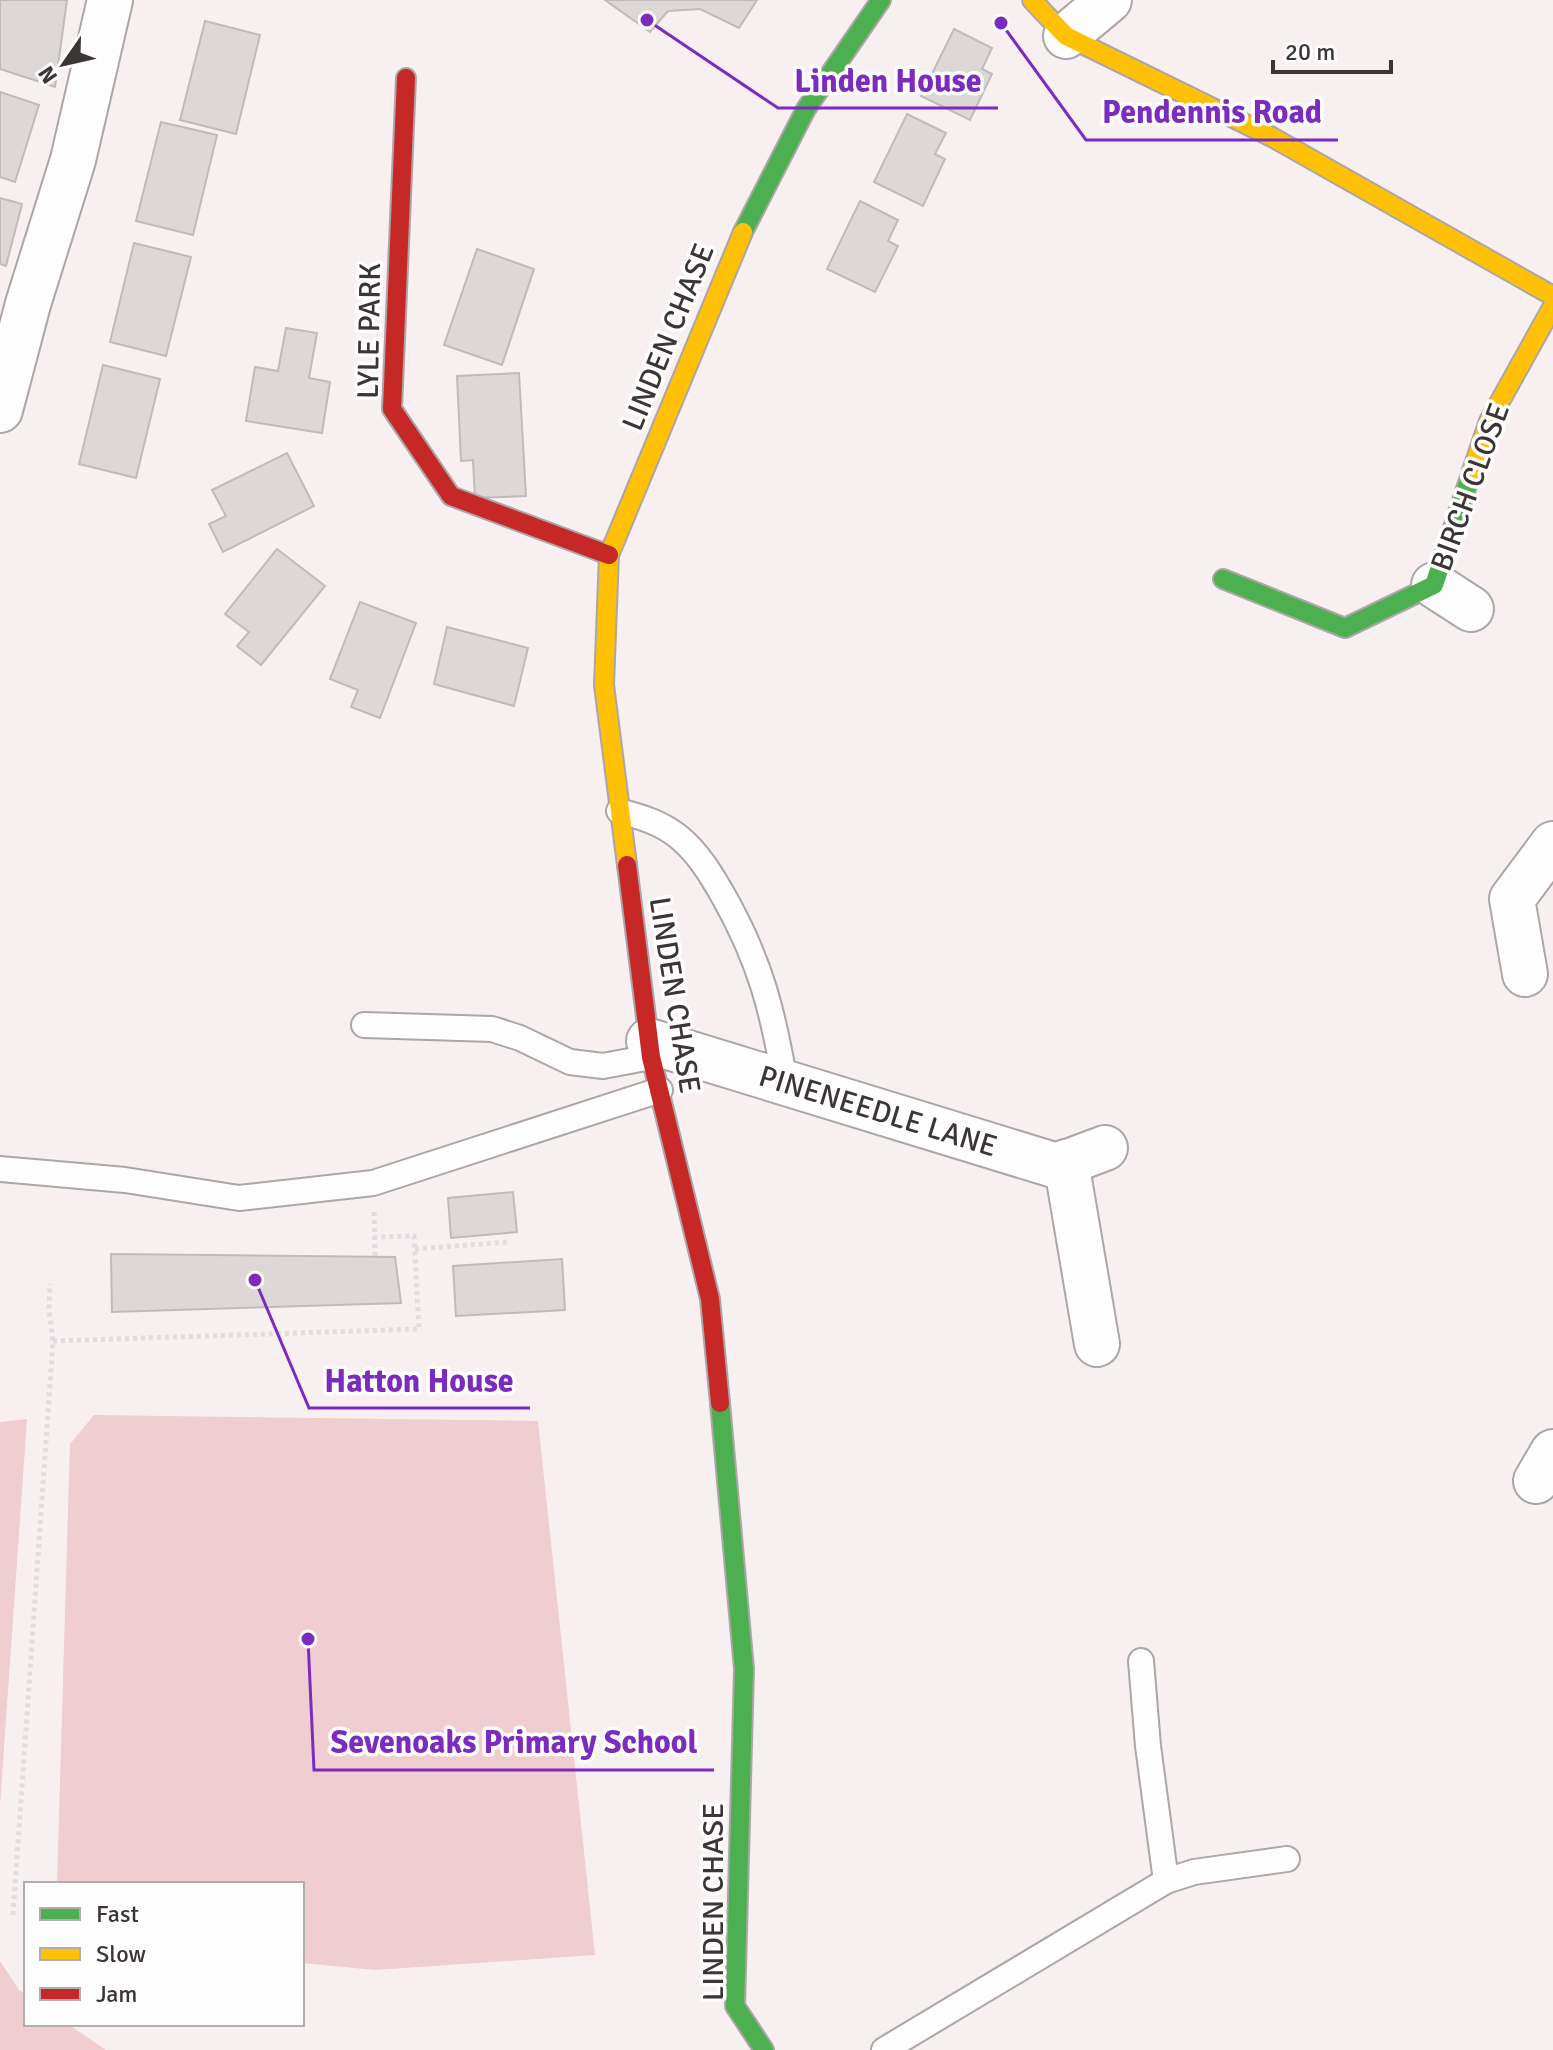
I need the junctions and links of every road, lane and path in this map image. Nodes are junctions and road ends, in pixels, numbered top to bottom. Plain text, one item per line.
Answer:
1 (110, 0) edge
2 (881, 0) edge
3 (1032, 0) edge
4 (1109, 0) edge
5 (1066, 36) junction
6 (406, 78) dead end
7 (1553, 296) edge
8 (1553, 306) edge
9 (0, 410) edge
10 (609, 555) junction
11 (1223, 579) dead end
12 (1434, 585) junction
13 (1471, 609) dead end
14 (619, 811) junction
15 (1553, 844) edge
16 (1525, 974) dead end
17 (364, 1025) dead end
18 (650, 1049) junction
19 (785, 1083) junction
20 (660, 1090) junction
21 (0, 1169) edge
22 (373, 1183) junction
23 (375, 1237) junction
24 (508, 1242) dead end
25 (415, 1249) junction
26 (375, 1256) dead end
27 (50, 1284) dead end
28 (53, 1341) junction
29 (1097, 1344) dead end
30 (1141, 1661) dead end
31 (1287, 1859) dead end
32 (1166, 1881) junction
33 (13, 1915) dead end
34 (764, 2050) edge
35 (884, 2050) edge

1 - 9 street
2 - 10 street, LINDEN CHASE
3 - 5 street
4 - 5 street
5 - 7 street
6 - 10 street, LYLE PARK
8 - 12 street, BIRCH CLOSE
10 - 14 street, LINDEN CHASE
11 - 12 street, BIRCH CLOSE
12 - 13 street, BIRCH CLOSE
14 - 18 street, LINDEN CHASE
14 - 19 lane
15 - 16 street
17 - 18 lane
18 - 19 street, PINENEEDLE LANE
18 - 20 street, LINDEN CHASE
19 - 29 street, PINENEEDLE LANE
20 - 22 lane
20 - 34 street, LINDEN CHASE
21 - 22 lane
22 - 23 path
23 - 25 path
23 - 26 path
24 - 25 path
25 - 28 path
27 - 28 path
28 - 33 path
30 - 32 lane
31 - 32 lane
32 - 35 lane

